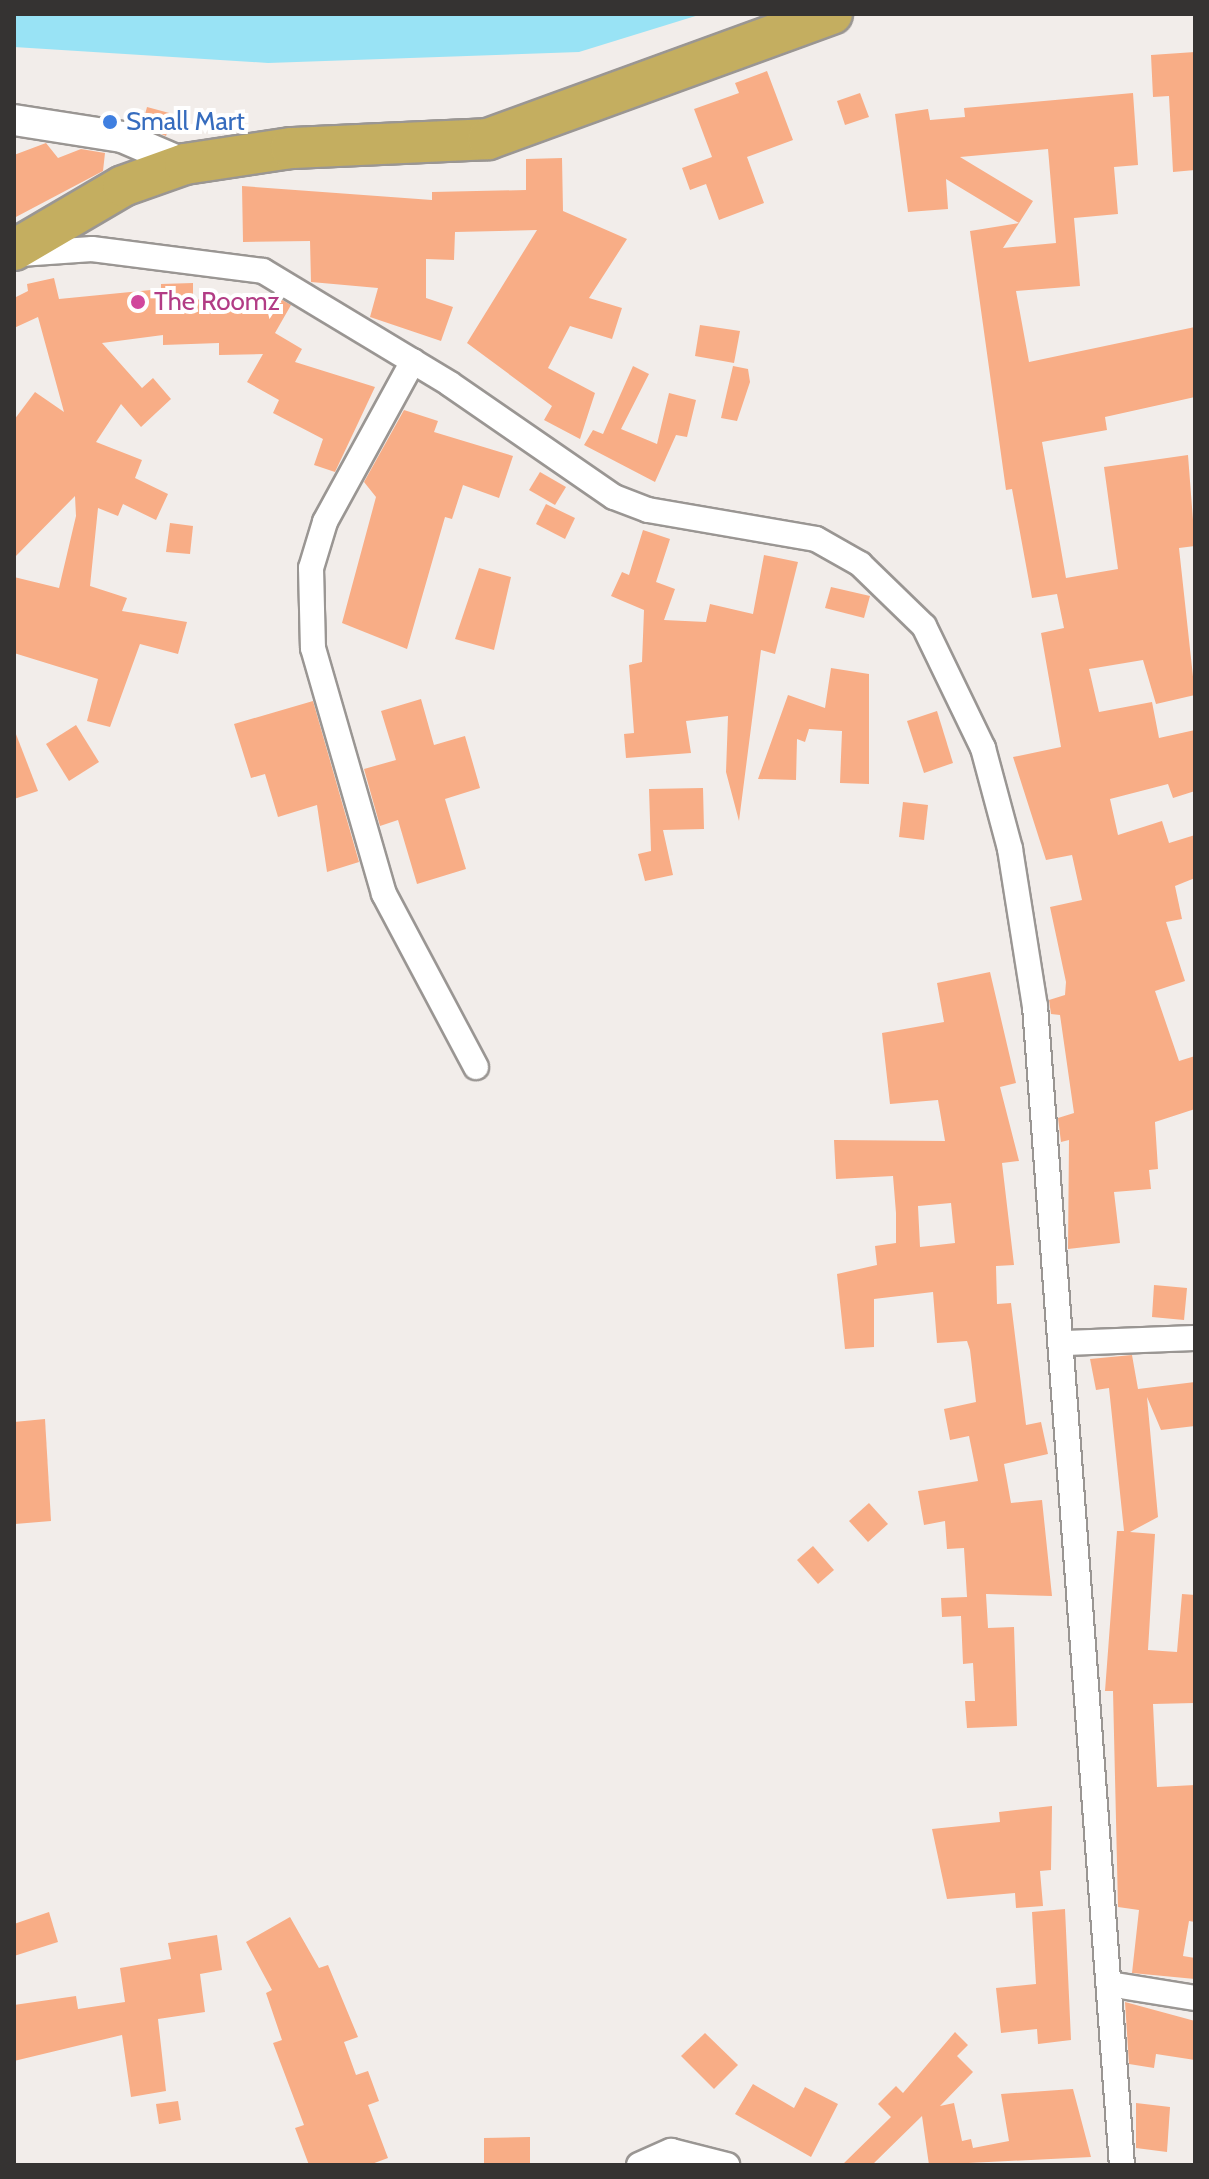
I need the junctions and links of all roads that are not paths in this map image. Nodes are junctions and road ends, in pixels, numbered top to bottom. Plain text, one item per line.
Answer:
1 (832, 14) edge
2 (14, 120) edge
3 (185, 164) junction
4 (14, 252) edge
5 (413, 361) junction
6 (476, 1067) dead end
7 (1195, 1338) edge
8 (1065, 1343) junction
9 (1109, 1984) junction
10 (1195, 1998) edge
11 (639, 2165) edge
12 (727, 2165) edge
13 (1122, 2165) edge

1 - 3 highway
2 - 3 street
3 - 4 highway
4 - 5 street
5 - 6 street
5 - 8 street
7 - 8 street
8 - 9 street
9 - 10 street
9 - 13 street
11 - 12 street

